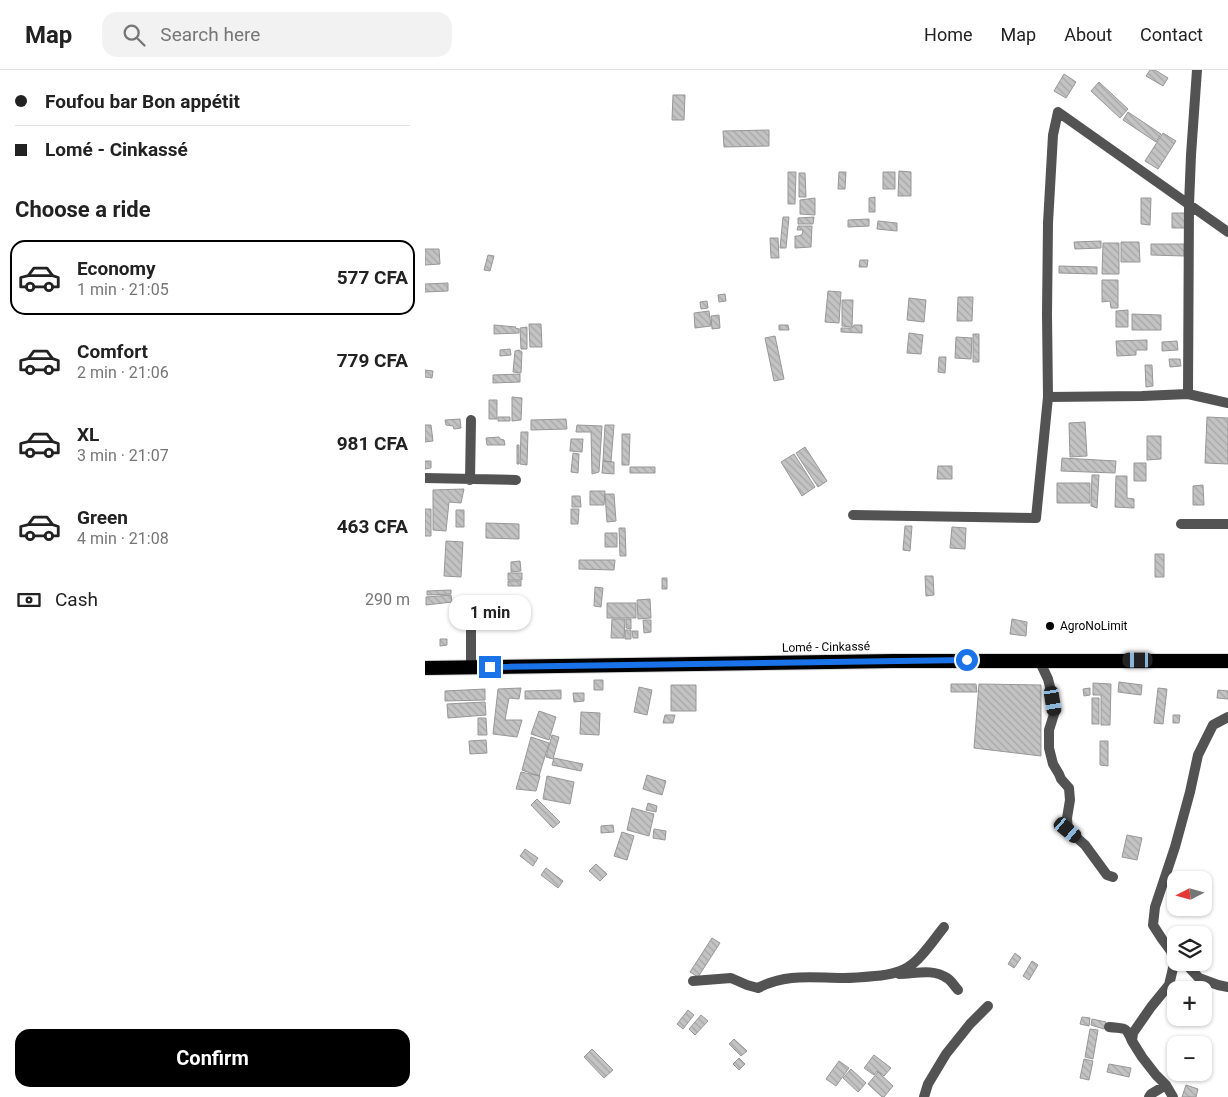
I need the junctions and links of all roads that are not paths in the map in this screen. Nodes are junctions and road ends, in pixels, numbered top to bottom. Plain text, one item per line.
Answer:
1 (1197, 70) edge
2 (1189, 205) junction
3 (1228, 232) edge
4 (1188, 394) junction
5 (1048, 397) junction
6 (1228, 403) edge
7 (471, 420) dead end
8 (425, 478) edge
9 (470, 480) junction
10 (516, 480) dead end
11 (853, 515) dead end
12 (1181, 524) dead end
13 (1228, 524) edge
14 (471, 623) dead end
15 (1039, 660) junction
16 (1228, 661) edge
17 (471, 667) junction
18 (425, 668) edge
19 (1228, 717) edge
20 (1113, 877) dead end
21 (944, 928) dead end
22 (1167, 945) edge
23 (1173, 971) edge
24 (1192, 971) edge
25 (891, 974) junction
26 (693, 981) dead end
27 (1228, 987) edge
28 (958, 990) dead end
29 (988, 1006) dead end
30 (1142, 1020) junction
31 (1109, 1027) dead end
32 (1123, 1027) junction
33 (1132, 1041) junction
34 (1166, 1085) junction
35 (924, 1097) edge
36 (1149, 1097) edge
37 (1173, 1097) edge

1 - 2 street
2 - 3 street
2 - 4 street
2 - 5 street
4 - 5 street
4 - 6 street
5 - 11 street
7 - 9 street
8 - 9 street
9 - 10 street
12 - 13 street
14 - 17 street
15 - 16 highway, Lomé - Cinkassé
15 - 17 highway, Lomé - Cinkassé
15 - 20 street
17 - 18 highway, Lomé - Cinkassé
19 - 22 street
21 - 25 street
23 - 30 street
24 - 27 street
25 - 26 street
25 - 28 street
29 - 35 street
30 - 32 street
30 - 33 street
31 - 32 street
32 - 33 street
33 - 34 street
34 - 36 street
34 - 37 street

